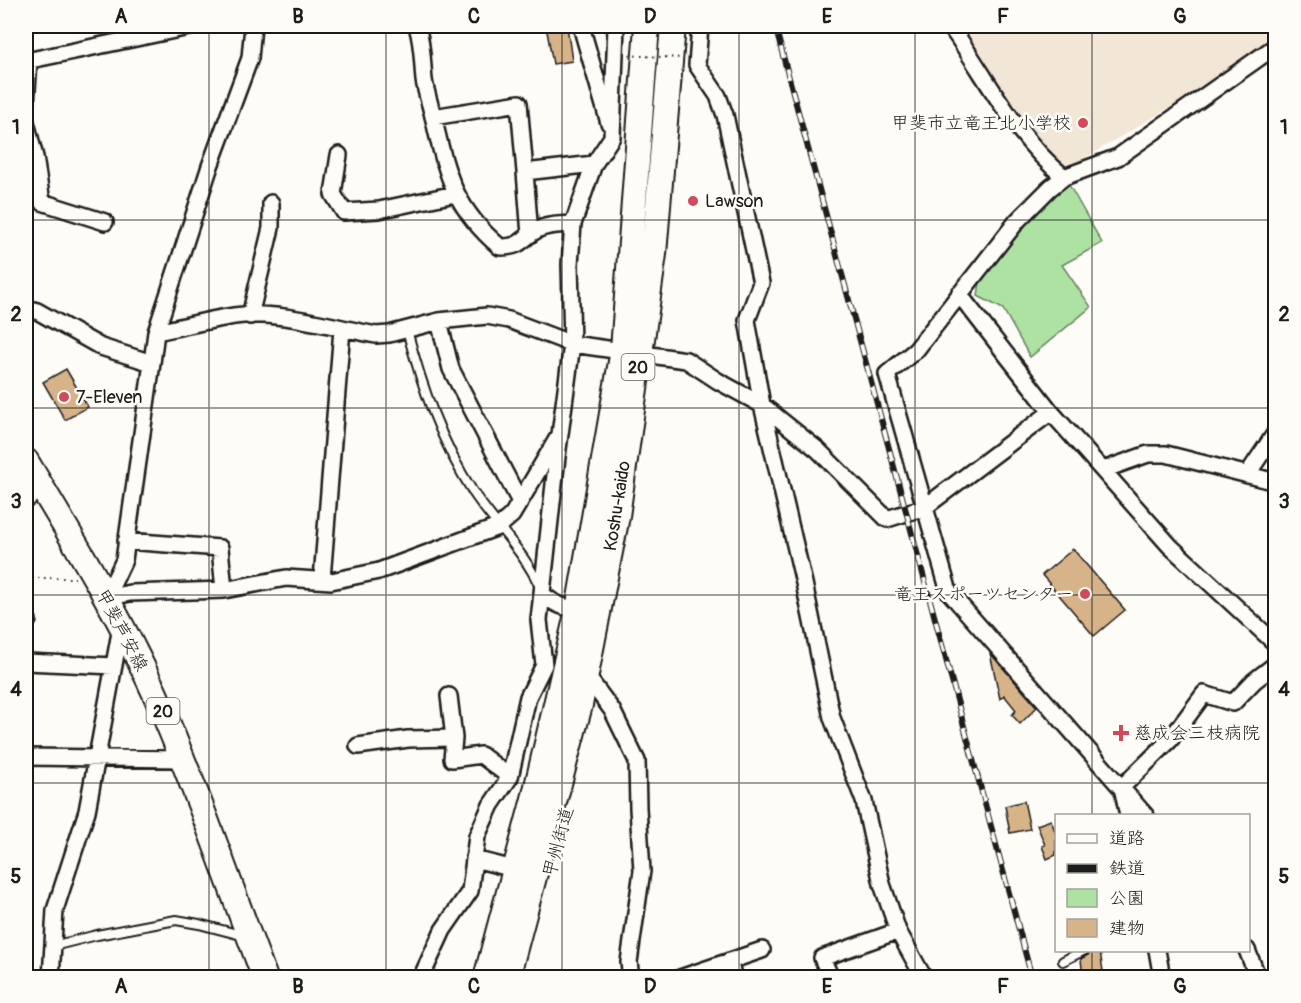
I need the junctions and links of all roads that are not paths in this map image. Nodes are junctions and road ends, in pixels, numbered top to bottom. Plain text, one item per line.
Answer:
1 (194, 26) edge
2 (253, 26) edge
3 (417, 26) edge
4 (581, 26) edge
5 (616, 26) edge
6 (647, 26) edge
7 (673, 26) edge
8 (700, 26) edge
9 (950, 26) edge
10 (1275, 46) edge
11 (27, 60) edge
12 (26, 105) edge
13 (433, 117) junction
14 (26, 122) edge
15 (612, 133) junction
16 (339, 155) dead end
17 (594, 164) junction
18 (525, 172) junction
19 (1064, 177) junction
20 (455, 194) junction
21 (271, 203) dead end
22 (105, 222) dead end
23 (573, 224) junction
24 (530, 236) junction
25 (959, 294) junction
26 (26, 309) edge
27 (250, 316) junction
28 (439, 321) junction
29 (342, 328) junction
30 (407, 330) junction
31 (156, 332) junction
32 (572, 344) junction
33 (631, 351) junction
34 (152, 363) junction
35 (762, 405) junction
36 (1052, 412) junction
37 (1275, 432) edge
38 (560, 433) junction
39 (26, 461) edge
40 (1103, 470) junction
41 (1247, 475) junction
42 (1275, 482) edge
43 (34, 497) edge
44 (520, 502) junction
45 (925, 507) junction
46 (498, 527) junction
47 (126, 542) junction
48 (322, 579) junction
49 (224, 590) junction
50 (543, 595) junction
51 (106, 598) junction
52 (578, 610) junction
53 (122, 627) junction
54 (1275, 644) edge
55 (26, 662) edge
56 (1275, 664) edge
57 (114, 666) junction
58 (576, 668) junction
59 (449, 696) dead end
60 (580, 705) joint
61 (454, 738) junction
62 (358, 746) dead end
63 (26, 757) edge
64 (97, 759) junction
65 (182, 759) junction
66 (510, 777) junction
67 (1122, 787) junction
68 (1128, 814) edge
69 (1144, 814) edge
70 (474, 859) junction
71 (506, 867) junction
72 (898, 931) junction
73 (249, 937) junction
74 (53, 946) junction
75 (762, 950) dead end
76 (1083, 952) edge
77 (1157, 952) edge
78 (1247, 952) edge
79 (729, 961) junction
80 (1063, 961) dead end
81 (509, 965) edge
82 (51, 978) edge
83 (265, 978) edge
84 (421, 978) edge
85 (472, 978) edge
86 (486, 978) edge
87 (631, 978) edge
88 (680, 978) edge
89 (734, 978) edge
90 (831, 978) edge
91 (924, 978) edge
92 (1162, 978) edge
93 (1258, 978) edge

1 - 11 street
2 - 31 street
3 - 13 street
4 - 15 street
5 - 15 street
6 - 33 main road, Koshu-kaido / 20
7 - 33 main road, Koshu-kaido / 20
8 - 35 street
9 - 19 street
10 - 19 street
11 - 12 street
13 - 18 street
13 - 20 street
14 - 22 street
15 - 17 street
16 - 20 street
17 - 18 street
17 - 23 street
18 - 24 street
19 - 25 street
20 - 24 street
21 - 27 street
23 - 24 street
23 - 32 street
25 - 36 street
25 - 45 street
26 - 34 street
27 - 29 street
27 - 31 street
28 - 30 street
28 - 32 street
28 - 44 street
29 - 30 street
29 - 48 street
30 - 46 lane
31 - 34 street
32 - 33 street
32 - 38 street
33 - 35 street
33 - 52 main road, Koshu-kaido / 20
33 - 58 main road, Koshu-kaido / 20
34 - 47 street
35 - 45 street
35 - 72 street
36 - 40 street
36 - 45 street
37 - 41 street
38 - 44 street
38 - 50 street
39 - 43 main road, 甲斐芦安線 / 20
40 - 41 street
40 - 54 street
41 - 42 street
43 - 51 main road, 甲斐芦安線 / 20
44 - 46 street
45 - 67 street
46 - 48 street
46 - 50 lane
47 - 49 street
47 - 51 street
48 - 49 street
49 - 51 street
50 - 52 street
50 - 66 street
51 - 53 main road, 甲斐芦安線 / 20
52 - 58 main road, Koshu-kaido / 20
53 - 57 street
53 - 65 main road, 甲斐芦安線 / 20
55 - 57 street
56 - 67 street
57 - 64 street
58 - 60 main road, Koshu-kaido / 20
58 - 71 main road, 20
58 - 81 main road, Koshu-kaido / 20
58 - 87 street
59 - 61 street
60 - 81 main road, 甲州街道 / 20
61 - 62 street
61 - 66 street
63 - 64 street
64 - 65 street
64 - 74 street
65 - 73 main road, 甲斐芦安線 / 20
66 - 70 street
67 - 68 street
67 - 69 street
70 - 71 street
70 - 84 street
71 - 85 main road, 20
72 - 90 street
72 - 91 street
73 - 74 lane
73 - 83 main road, 甲斐芦安線 / 20
74 - 82 street
75 - 79 street
76 - 80 lane
77 - 92 street
78 - 93 street
79 - 88 street
79 - 89 street
81 - 86 main road, Koshu-kaido / 20

